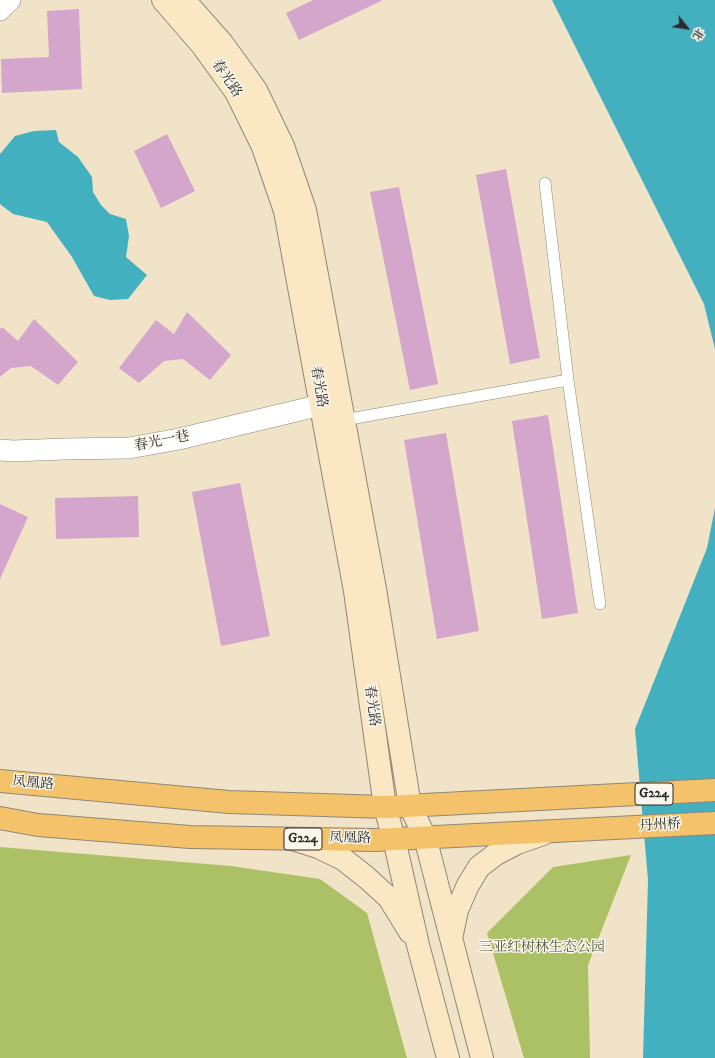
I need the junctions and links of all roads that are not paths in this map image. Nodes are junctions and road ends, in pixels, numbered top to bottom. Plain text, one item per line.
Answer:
1 (10, 0) edge
2 (163, 0) edge
3 (184, 0) edge
4 (0, 10) edge
5 (545, 183) dead end
6 (568, 380) junction
7 (321, 405) junction
8 (344, 420) junction
9 (0, 450) edge
10 (600, 604) dead end
11 (0, 781) edge
12 (715, 790) edge
13 (410, 806) junction
14 (385, 807) junction
15 (0, 818) edge
16 (715, 823) edge
17 (606, 828) joint
18 (552, 831) junction
19 (424, 837) junction
20 (291, 839) junction
21 (394, 839) junction
22 (451, 939) junction
23 (418, 945) junction
24 (448, 1058) edge
25 (482, 1058) edge

1 - 4 street
2 - 7 main road, 春光路
3 - 8 main road, 春光路
5 - 6 lane
6 - 8 lane
6 - 10 lane
7 - 9 street, 春光一巷
7 - 14 main road, 春光路
8 - 13 main road, 春光路
11 - 14 highway, 凤凰路 / G224
12 - 13 highway, 凤凰路 / G224
13 - 14 highway, 凤凰路 / G224
13 - 19 main road, 春光路
14 - 21 main road, 春光路
15 - 20 highway, 凤凰路 / G224
16 - 17 highway, 丹州桥 / G224
17 - 18 highway, 凤凰路 / G224
18 - 19 highway, 凤凰路 / G224
18 - 22 main road
19 - 21 highway, 凤凰路 / G224
19 - 22 main road, 春光路
20 - 21 highway, 凤凰路 / G224
20 - 23 main road
21 - 23 main road, 春光路
22 - 25 main road, 春光路
23 - 24 main road

